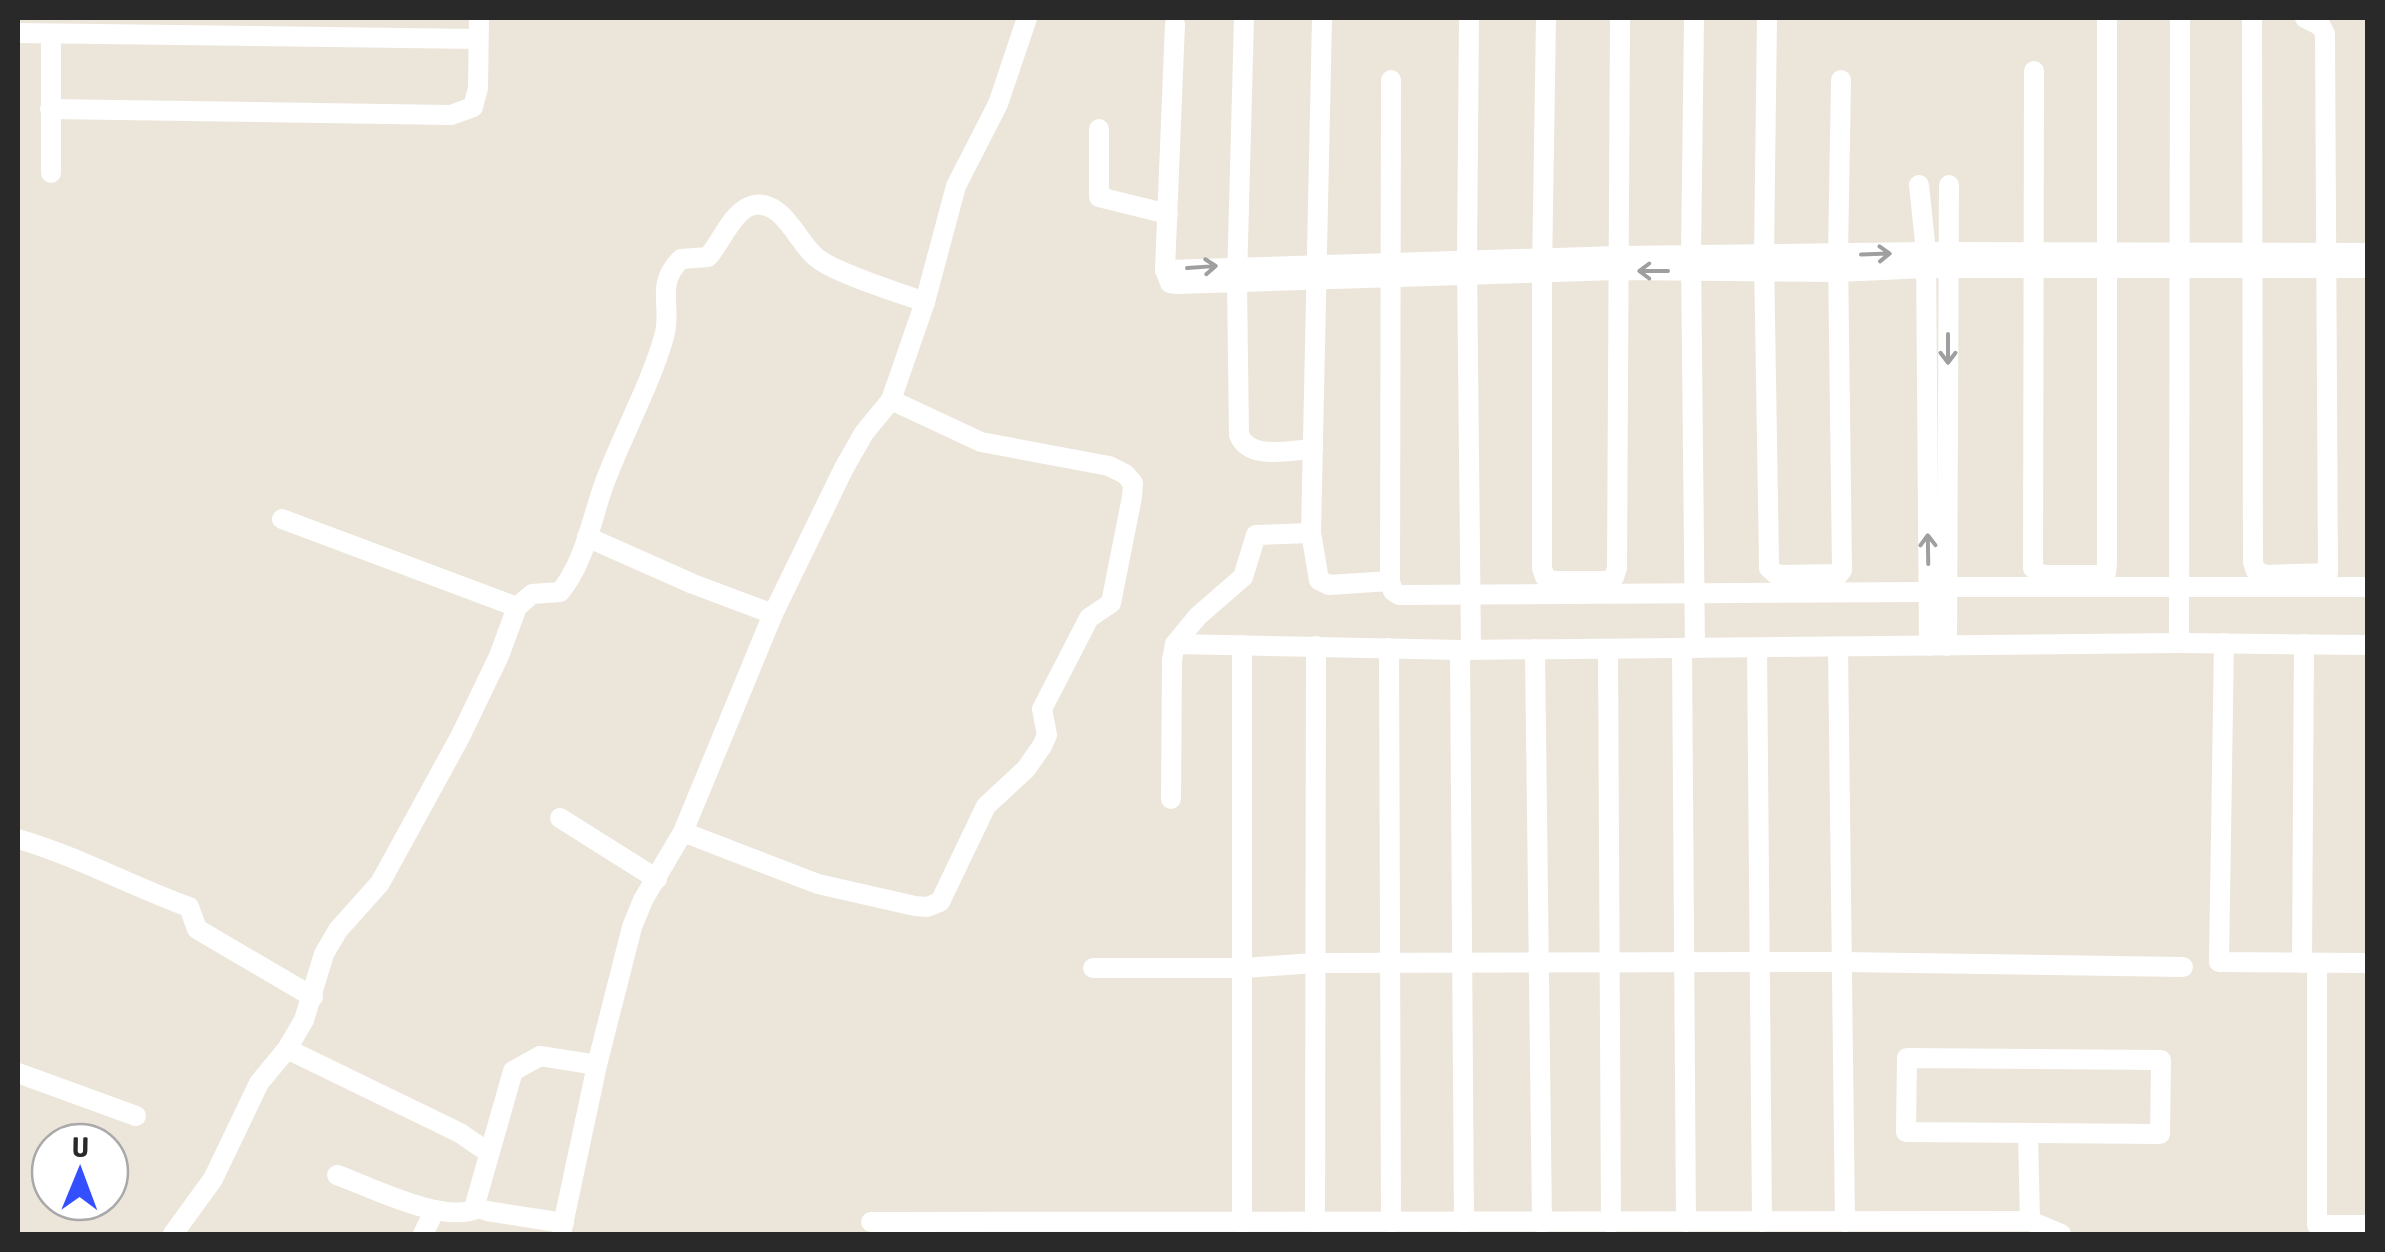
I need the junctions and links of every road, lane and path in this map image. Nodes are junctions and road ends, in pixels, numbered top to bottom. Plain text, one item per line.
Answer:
1 (479, 18) edge
2 (1027, 18) edge
3 (1244, 18) edge
4 (1322, 18) edge
5 (1468, 18) edge
6 (1546, 18) edge
7 (1620, 18) edge
8 (1694, 18) edge
9 (1767, 18) edge
10 (2107, 18) edge
11 (2180, 18) edge
12 (2252, 18) edge
13 (2305, 18) edge
14 (1175, 24) dead end
15 (18, 33) edge
16 (51, 36) junction
17 (478, 40) junction
18 (2034, 71) dead end
19 (1392, 80) dead end
20 (1841, 80) dead end
21 (50, 109) junction
22 (1099, 128) dead end
23 (51, 174) dead end
24 (1920, 185) dead end
25 (1949, 185) dead end
26 (1168, 214) junction
27 (2368, 252) edge
28 (1926, 260) junction
29 (1948, 260) junction
30 (2034, 260) junction
31 (2107, 260) junction
32 (2180, 260) junction
33 (2252, 260) junction
34 (2327, 260) junction
35 (1617, 263) junction
36 (1764, 263) junction
37 (1691, 264) junction
38 (1838, 264) junction
39 (1542, 265) junction
40 (1467, 266) junction
41 (2368, 268) edge
42 (1393, 270) junction
43 (1315, 271) junction
44 (1237, 273) junction
45 (925, 302) junction
46 (891, 400) junction
47 (1313, 448) junction
48 (282, 519) dead end
49 (1311, 534) junction
50 (587, 537) junction
51 (2328, 580) junction
52 (1390, 581) junction
53 (2368, 588) edge
54 (1938, 589) junction
55 (2179, 589) junction
56 (1471, 594) junction
57 (1695, 594) junction
58 (516, 607) junction
59 (774, 614) junction
60 (2179, 643) junction
61 (1176, 644) junction
62 (2224, 644) junction
63 (2304, 644) junction
64 (1242, 645) junction
65 (2368, 645) edge
66 (1316, 646) junction
67 (1938, 646) junction
68 (1389, 648) junction
69 (1689, 648) junction
70 (1757, 648) junction
71 (1838, 648) junction
72 (1535, 649) junction
73 (1608, 649) junction
74 (1466, 650) junction
75 (1170, 799) dead end
76 (560, 818) dead end
77 (684, 832) junction
78 (18, 839) edge
79 (658, 879) junction
80 (1610, 962) junction
81 (1684, 962) junction
82 (1760, 962) junction
83 (1842, 962) junction
84 (2309, 962) junction
85 (1316, 963) junction
86 (1390, 963) junction
87 (1462, 963) junction
88 (1539, 963) junction
89 (2368, 963) edge
90 (2182, 967) dead end
91 (1093, 968) dead end
92 (1244, 968) junction
93 (314, 997) junction
94 (287, 1048) junction
95 (597, 1065) junction
96 (18, 1073) edge
97 (136, 1116) dead end
98 (2028, 1133) junction
99 (489, 1153) junction
100 (338, 1175) dead end
101 (479, 1208) junction
102 (435, 1210) junction
103 (2030, 1221) junction
104 (871, 1222) dead end
105 (1612, 1222) junction
106 (1686, 1222) junction
107 (1762, 1222) junction
108 (1846, 1222) junction
109 (1242, 1223) junction
110 (1392, 1223) junction
111 (1464, 1223) junction
112 (1542, 1223) junction
113 (1315, 1224) junction
114 (2368, 1225) edge
115 (562, 1229) edge
116 (173, 1234) edge
117 (423, 1234) edge
118 (2061, 1234) edge

1 - 17 street
2 - 45 street
3 - 44 street
4 - 43 street
5 - 40 street
6 - 39 street
7 - 35 street
8 - 37 street
9 - 36 street
10 - 31 street
11 - 32 street
12 - 33 street
13 - 34 street
14 - 26 street
15 - 16 street
16 - 17 street
16 - 21 street
17 - 21 street
18 - 30 street
19 - 42 street
20 - 38 street
21 - 23 street
22 - 26 street
24 - 28 street
25 - 29 street
26 - 44 street
27 - 34 street
28 - 29 street
28 - 38 street
54 -> 28 street
29 - 30 street
29 -> 54 street
30 - 31 street
30 - 31 street
31 - 32 street
32 - 33 street
32 - 55 street
33 - 34 street
33 - 51 street
34 - 41 street
34 - 51 street
35 - 37 street
35 - 39 street
35 - 39 street
36 - 37 street
36 - 38 street
36 - 38 street
37 - 57 street
39 - 40 street
40 - 42 street
40 - 56 street
42 - 43 street
42 - 52 street
43 - 44 street
43 - 47 street
44 - 47 street
45 - 46 street
45 - 50 street
46 - 59 street
46 - 77 street
47 - 49 street
48 - 58 street
49 - 52 street
49 - 61 street
50 - 58 street
50 - 59 street
51 - 53 street
51 - 55 street
52 - 56 street
54 - 55 street
54 - 57 street
54 - 67 street
55 - 60 street
56 - 57 street
56 - 74 street
57 - 69 street
58 - 93 street
59 - 77 street
60 - 62 street
60 - 67 street
61 - 64 street
61 - 75 street
62 - 63 street
62 - 84 street
63 - 65 street
63 - 84 street
64 - 66 street
64 - 92 street
66 - 68 street
66 - 85 street
67 - 71 street
68 - 74 street
68 - 86 street
69 - 70 street
69 - 73 street
69 - 81 street
70 - 71 street
70 - 82 street
71 - 83 street
72 - 73 street
72 - 74 street
72 - 88 street
73 - 80 street
74 - 87 street
76 - 79 street
77 - 79 street
78 - 93 street
79 - 95 street
80 - 81 street
80 - 88 street
80 - 105 street
81 - 82 street
81 - 106 street
82 - 83 street
82 - 107 street
83 - 90 street
83 - 108 street
84 - 89 street
84 - 114 street
85 - 86 street
85 - 92 street
85 - 113 street
86 - 87 street
86 - 110 street
87 - 88 street
87 - 111 street
88 - 112 street
91 - 92 street
92 - 109 street
93 - 94 street
94 - 99 street
94 - 116 street
95 - 99 street
95 - 115 street
96 - 97 street
98 - 98 street
98 - 103 street
99 - 101 street
100 - 102 street
101 - 102 street
101 - 115 street
102 - 117 street
103 - 108 street
103 - 118 street
104 - 109 street
105 - 106 street
105 - 112 street
106 - 107 street
107 - 108 street
109 - 113 street
110 - 111 street
110 - 113 street
111 - 112 street

